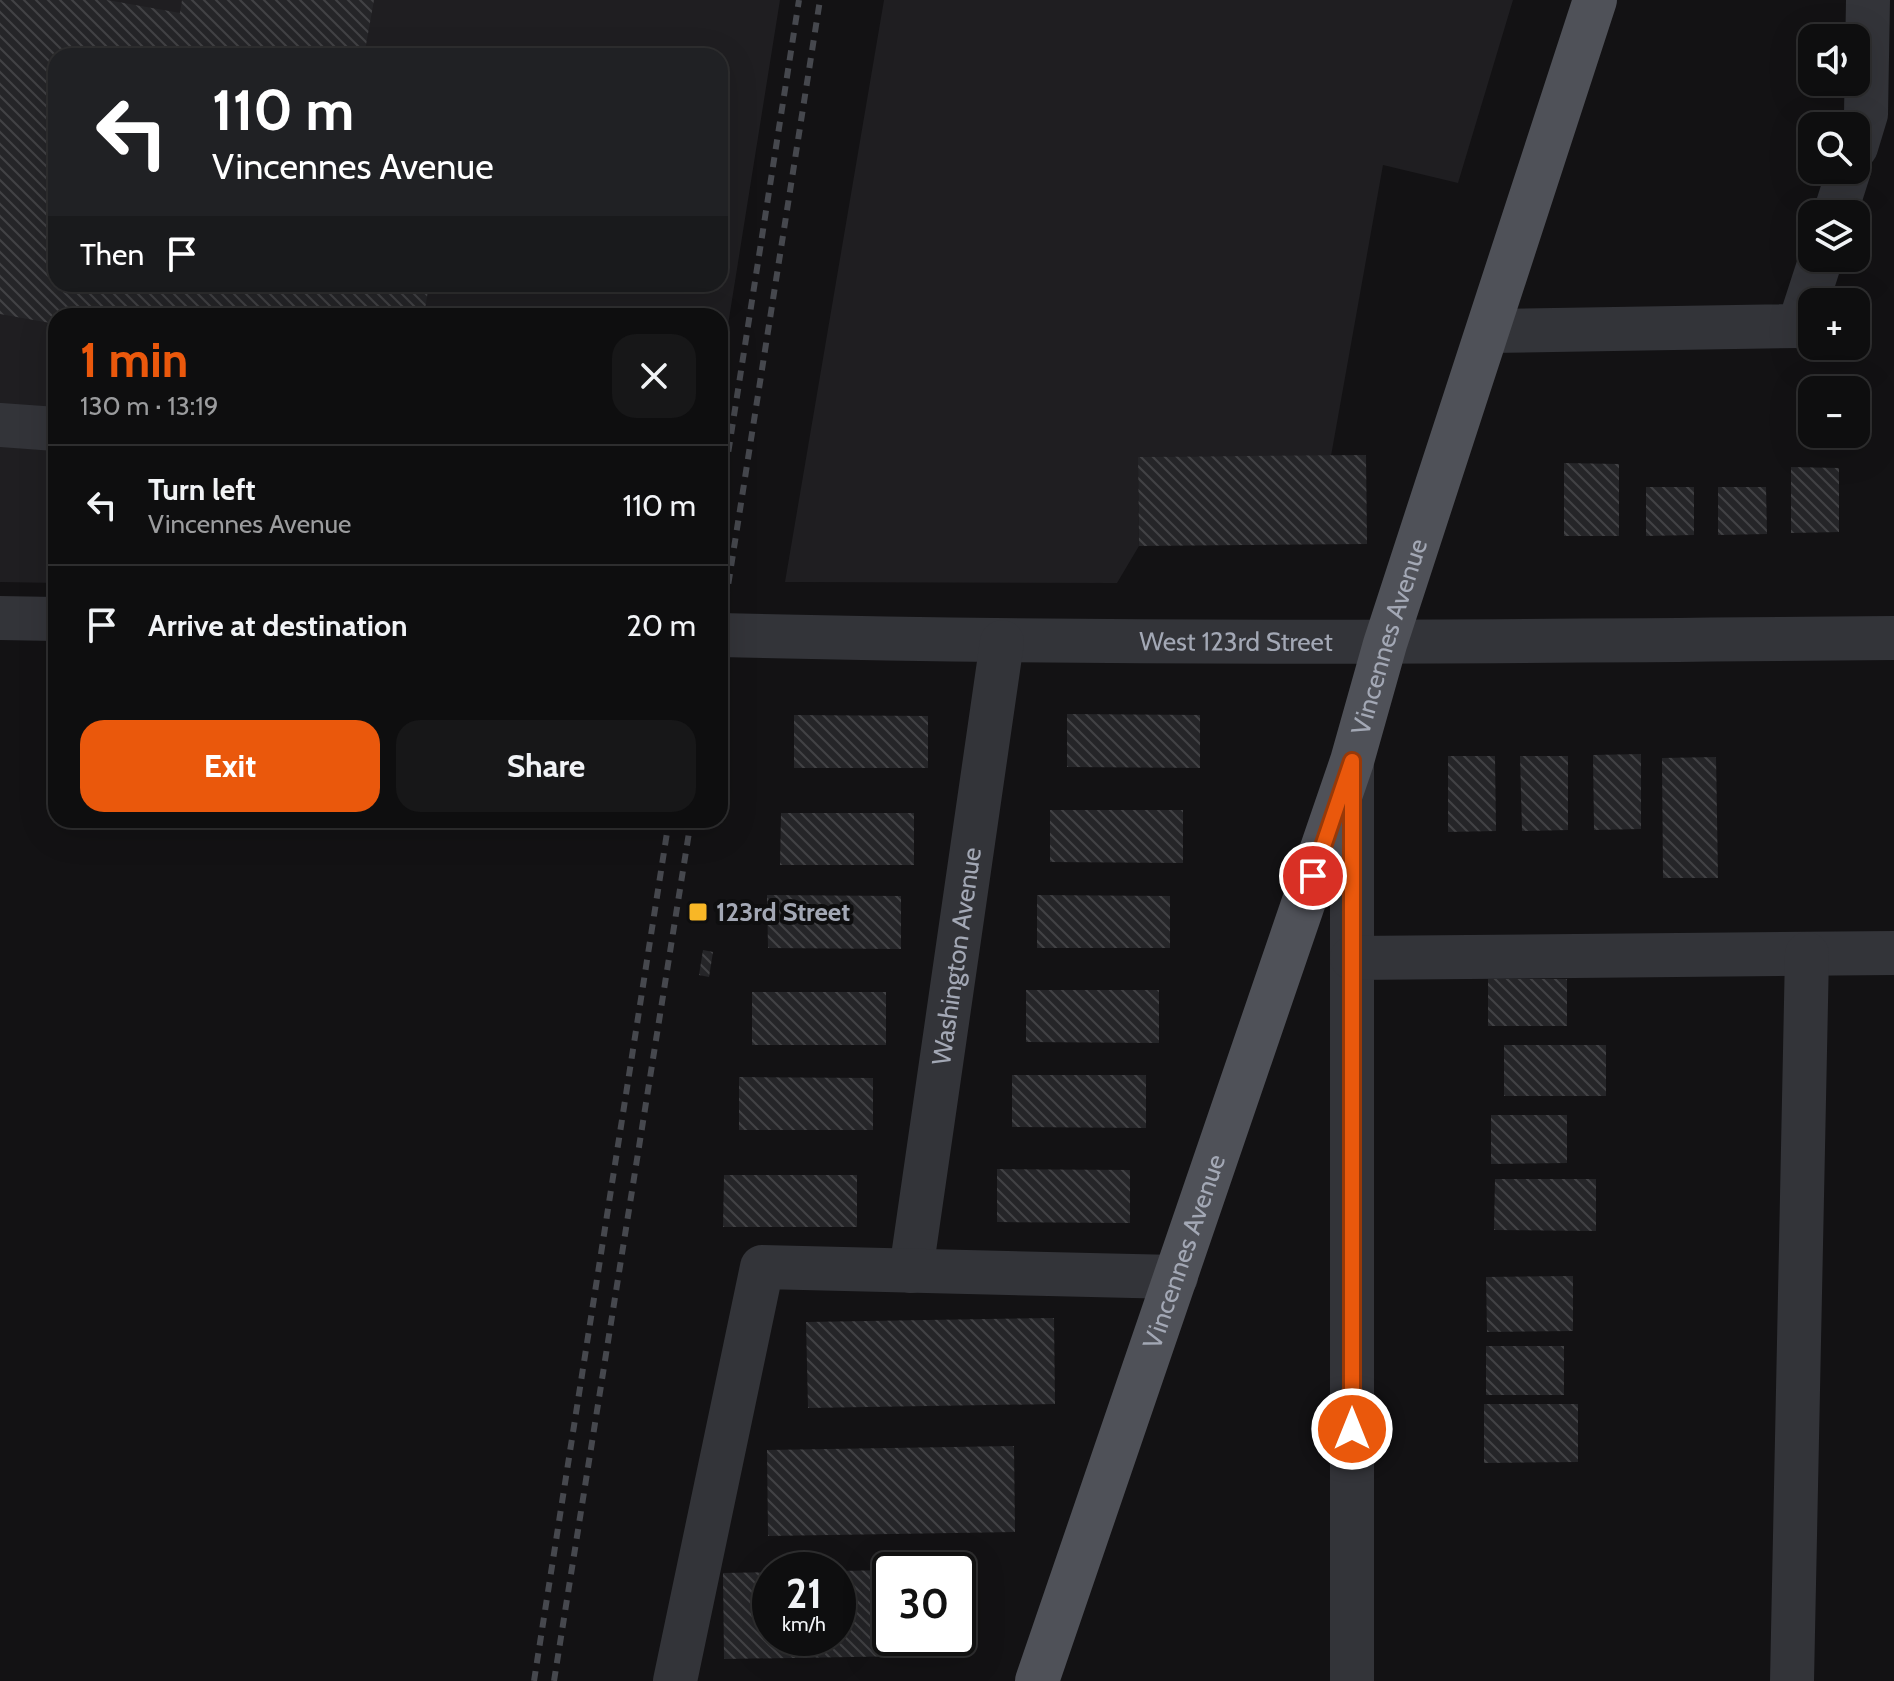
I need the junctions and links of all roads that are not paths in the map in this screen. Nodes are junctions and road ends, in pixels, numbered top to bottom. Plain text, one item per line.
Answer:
1 (1595, 0) edge
2 (1868, 0) edge
3 (1872, 125) edge
4 (1816, 272) edge
5 (1489, 331) junction
6 (0, 425) edge
7 (48, 428) edge
8 (0, 618) edge
9 (48, 619) edge
10 (728, 635) edge
11 (1894, 638) edge
12 (1002, 642) junction
13 (1385, 644) junction
14 (1352, 761) junction
15 (1894, 953) edge
16 (1807, 954) junction
17 (1352, 958) junction
18 (911, 1271) junction
19 (1176, 1277) junction
20 (675, 1681) edge
21 (1037, 1681) edge
22 (1352, 1681) edge
23 (1792, 1681) edge

1 - 5 main road, Vincennes Avenue
2 - 3 street
4 - 5 street
5 - 13 main road, Vincennes Avenue
6 - 7 street
8 - 9 street
10 - 12 street, West 123rd Street
11 - 13 street, West 123rd Street
12 - 13 street, West 123rd Street
12 - 18 street, Washington Avenue
13 - 14 main road, Vincennes Avenue
14 - 17 street
14 - 19 main road, Vincennes Avenue
15 - 16 street
16 - 17 street
16 - 23 street
17 - 22 street
18 - 19 street
18 - 20 street
19 - 21 main road, Vincennes Avenue

